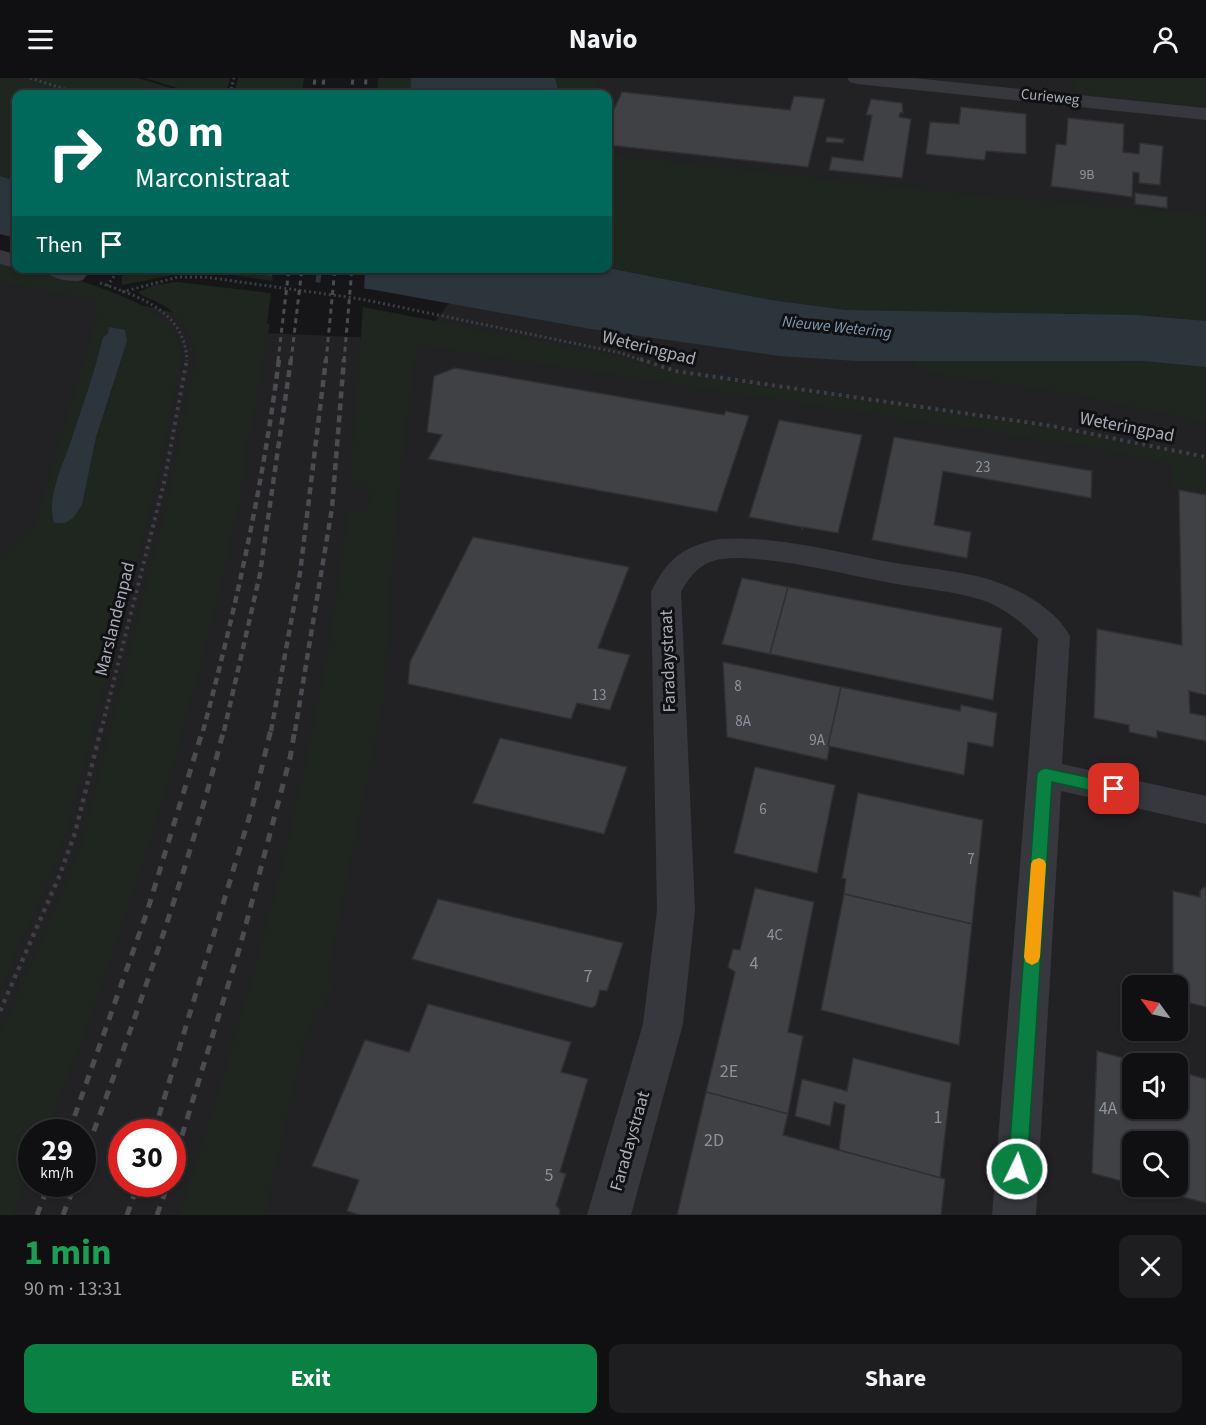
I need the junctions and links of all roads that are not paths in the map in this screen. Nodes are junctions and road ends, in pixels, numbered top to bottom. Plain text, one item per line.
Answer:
1 (857, 78) edge
2 (1206, 114) edge
3 (1045, 774) junction
4 (1206, 810) edge
5 (609, 1215) edge
6 (1014, 1215) edge

1 - 2 street, Curieweg
3 - 4 street
3 - 5 street, Faradaystraat
3 - 6 street

